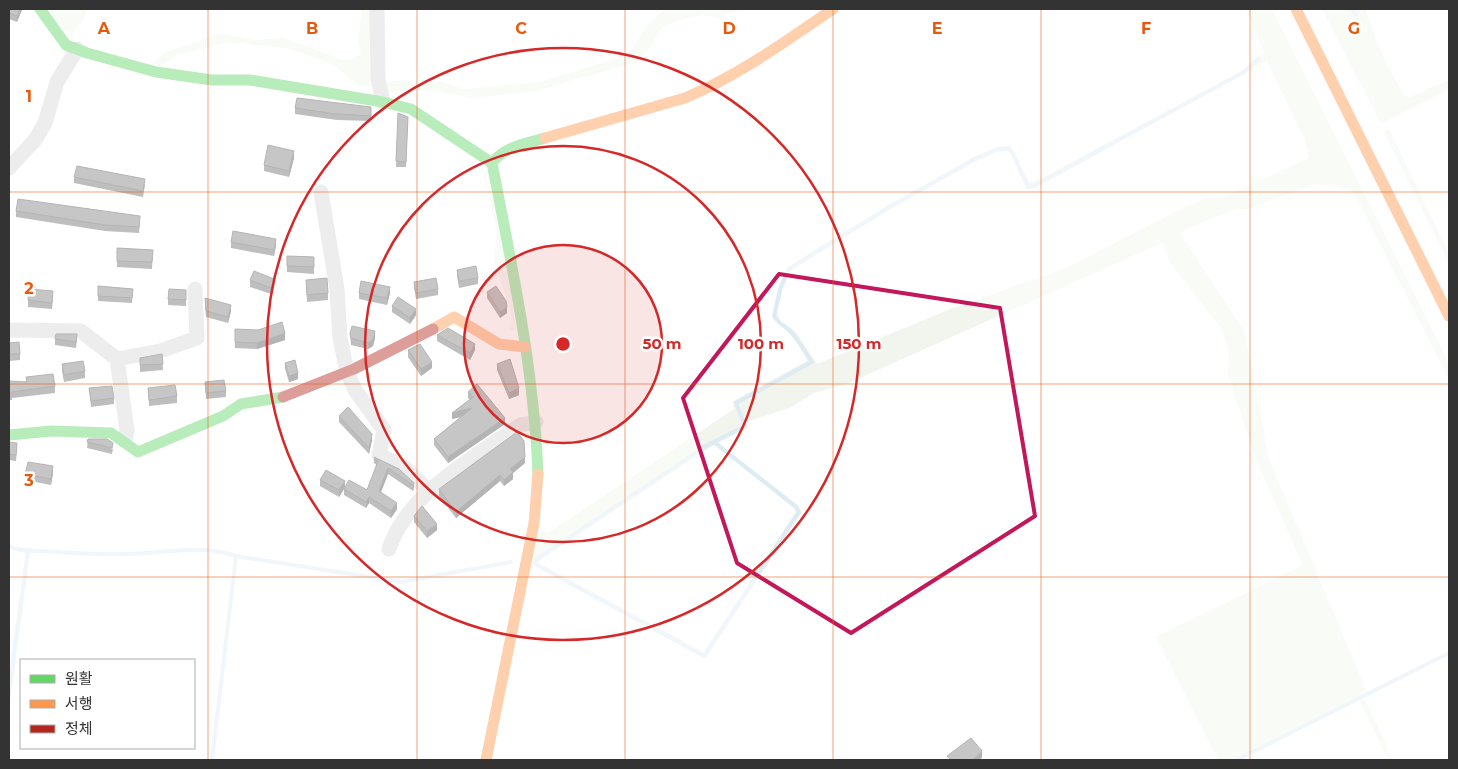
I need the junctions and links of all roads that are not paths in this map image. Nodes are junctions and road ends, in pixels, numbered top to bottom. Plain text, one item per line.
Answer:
1 (40, 9) edge
2 (377, 9) edge
3 (833, 9) edge
4 (1296, 9) edge
5 (77, 49) junction
6 (382, 102) junction
7 (492, 163) junction
8 (9, 168) edge
9 (321, 192) dead end
10 (195, 289) dead end
11 (1449, 316) edge
12 (9, 330) edge
13 (525, 347) junction
14 (117, 359) junction
15 (347, 372) junction
16 (536, 422) junction
17 (9, 435) edge
18 (125, 441) junction
19 (429, 491) junction
20 (389, 549) dead end
21 (486, 760) edge

1 - 5 main road
2 - 6 street
3 - 7 main road
4 - 11 main road
5 - 6 main road
5 - 8 street
6 - 7 main road
7 - 13 main road
9 - 15 street
10 - 14 street
12 - 14 street
13 - 15 main road
13 - 16 main road
14 - 18 street
15 - 18 main road
15 - 19 street
16 - 19 street
16 - 21 main road
17 - 18 main road
19 - 20 street

